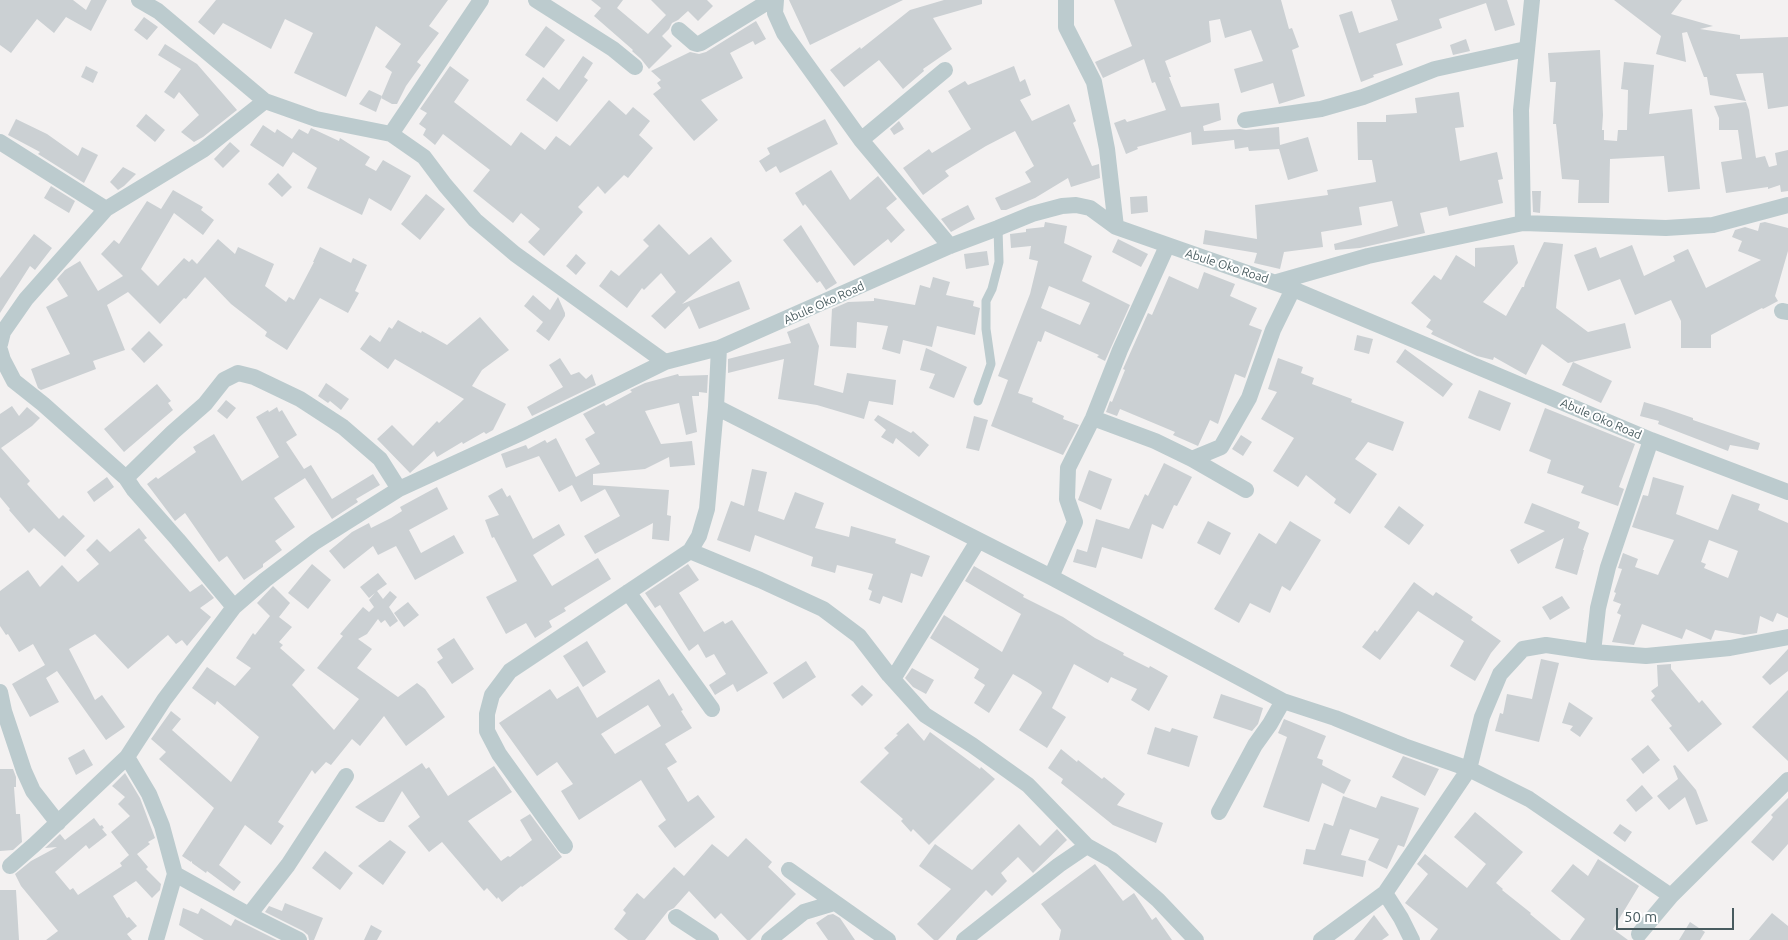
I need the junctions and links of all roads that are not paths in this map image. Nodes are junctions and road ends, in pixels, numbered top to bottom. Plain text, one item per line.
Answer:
1 (139, 0) edge
2 (480, 0) edge
3 (536, 0) edge
4 (771, 0) edge
5 (776, 0) edge
6 (1067, 0) edge
7 (1532, 0) edge
8 (678, 30) dead end
9 (1526, 49) junction
10 (635, 67) dead end
11 (945, 70) dead end
12 (265, 101) junction
13 (1245, 120) dead end
14 (390, 134) junction
15 (861, 140) junction
16 (0, 142) edge
17 (1788, 205) edge
18 (106, 209) junction
19 (1523, 223) junction
20 (1116, 227) junction
21 (998, 228) junction
22 (950, 246) junction
23 (1167, 246) junction
24 (1277, 282) junction
25 (1293, 289) junction
26 (0, 344) edge
27 (719, 348) junction
28 (0, 350) edge
29 (665, 362) junction
30 (978, 401) dead end
31 (716, 407) junction
32 (1093, 418) junction
33 (1650, 440) junction
34 (1192, 459) junction
35 (126, 478) junction
36 (399, 489) junction
37 (1246, 490) dead end
38 (1788, 492) edge
39 (978, 541) junction
40 (690, 551) junction
41 (1050, 577) junction
42 (628, 592) junction
43 (234, 608) junction
44 (1788, 637) edge
45 (1593, 652) junction
46 (893, 679) junction
47 (0, 692) edge
48 (1283, 701) junction
49 (712, 709) dead end
50 (127, 757) junction
51 (1469, 769) junction
52 (346, 776) dead end
53 (1788, 780) edge
54 (1219, 812) dead end
55 (58, 823) junction
56 (565, 846) dead end
57 (1087, 846) junction
58 (10, 866) dead end
59 (789, 870) dead end
60 (175, 874) junction
61 (1385, 894) junction
62 (1671, 896) junction
63 (834, 903) junction
64 (249, 915) junction
65 (676, 917) dead end
66 (1639, 934) dead end
67 (156, 940) edge
68 (300, 940) edge
69 (711, 940) edge
70 (769, 940) edge
71 (888, 940) edge
72 (964, 940) edge
73 (1196, 940) edge
74 (1321, 940) edge
75 (1412, 940) edge

1 - 12 street
2 - 14 street
3 - 10 street
4 - 8 street
5 - 15 street
6 - 20 street
7 - 9 street
9 - 13 street
9 - 19 street
11 - 15 street
12 - 14 street
12 - 18 street
14 - 29 street
15 - 22 street
16 - 18 street
17 - 19 street
18 - 26 street
19 - 24 street
20 - 21 street, Abule Oko Road
20 - 23 street, Abule Oko Road
21 - 22 street, Abule Oko Road
21 - 30 lane
22 - 27 street, Abule Oko Road
23 - 24 street, Abule Oko Road
23 - 32 street
24 - 25 street, Abule Oko Road
25 - 33 street, Abule Oko Road
25 - 34 street
27 - 29 street, Abule Oko Road
27 - 31 street
28 - 35 street
29 - 36 street, Abule Oko Road
31 - 39 street
31 - 40 street
32 - 34 street
32 - 41 street
33 - 38 street, Abule Oko Road
33 - 45 street
34 - 37 street
35 - 36 street
35 - 43 street
36 - 43 street, Abule Oko Road
39 - 41 street
39 - 46 street
40 - 42 street
40 - 46 street
41 - 48 street
42 - 49 street
42 - 56 street
43 - 50 street, Abule Oko Road
44 - 45 street
45 - 51 street
46 - 57 street
47 - 55 street
48 - 51 street
48 - 54 street
50 - 55 street, Abule Oko Road
50 - 60 street
51 - 61 street
51 - 62 street
52 - 64 street
53 - 62 street
55 - 58 street, Abule Oko Road
57 - 72 street
57 - 73 street
59 - 63 street
60 - 64 street
60 - 67 street
61 - 74 street
61 - 75 street
62 - 66 street
63 - 70 street
63 - 71 street
64 - 68 street
65 - 69 street

